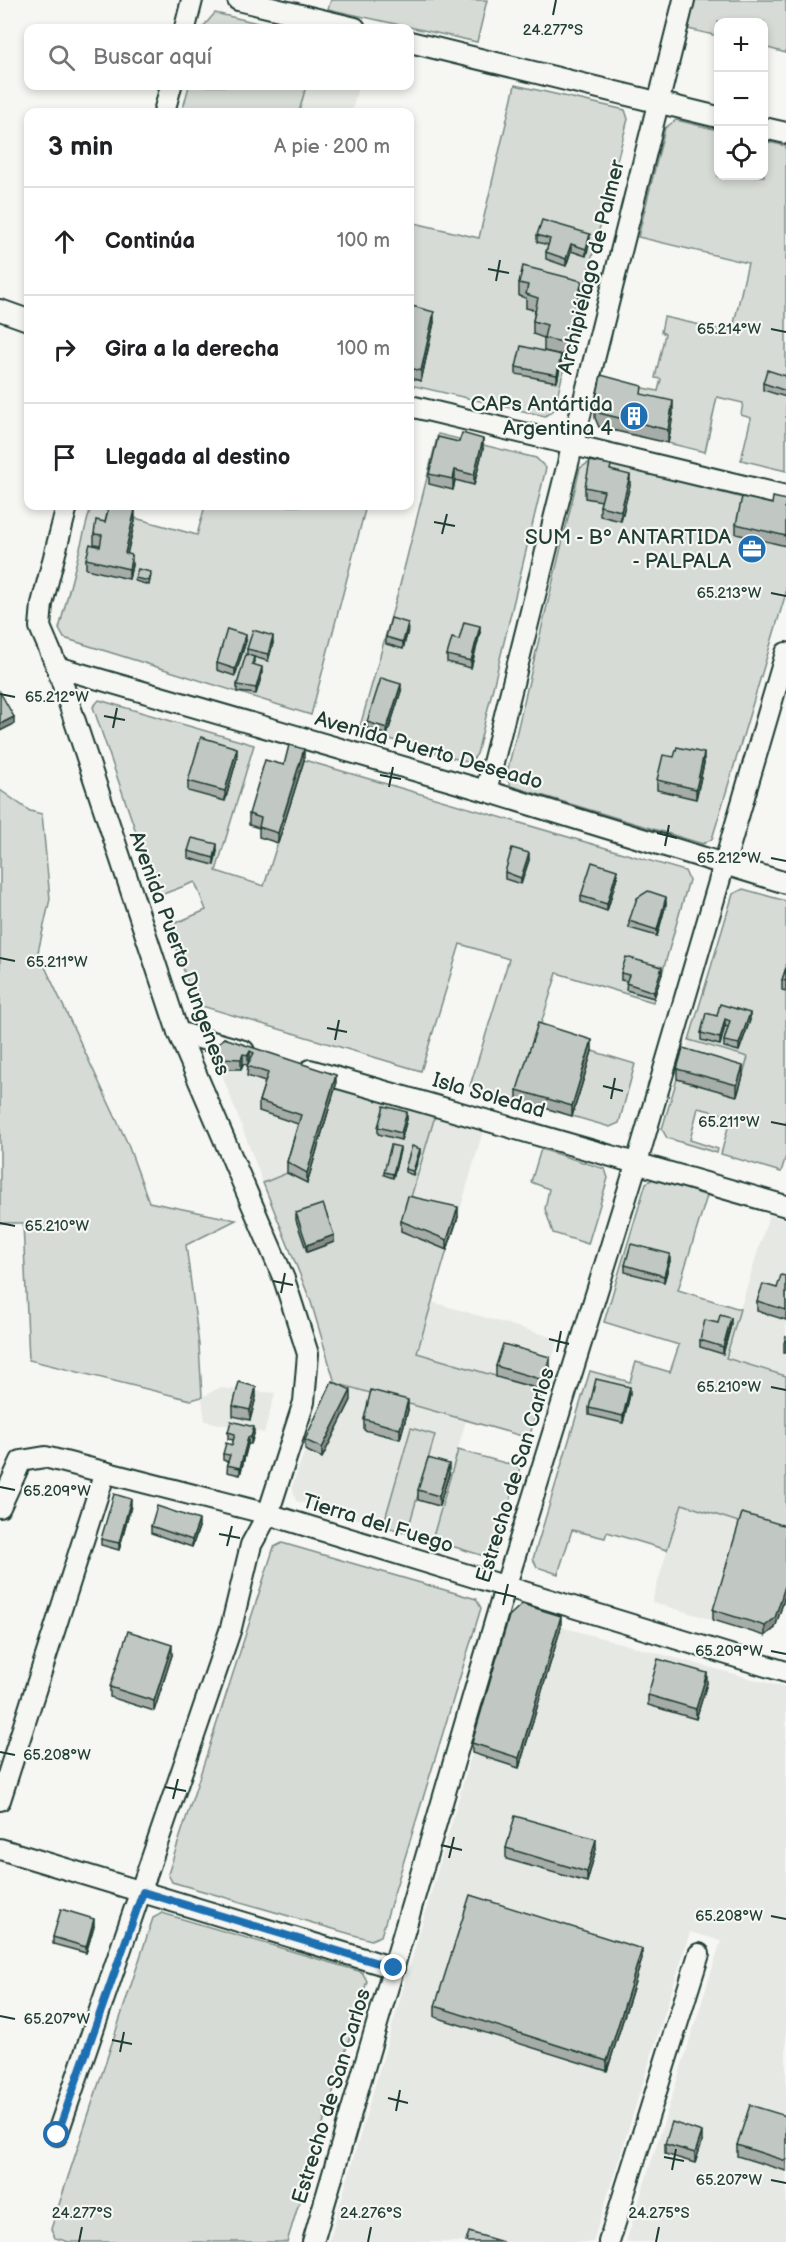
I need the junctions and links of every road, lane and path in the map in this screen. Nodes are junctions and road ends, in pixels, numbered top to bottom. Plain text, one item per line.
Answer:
1 (192, 0) edge
2 (238, 0) edge
3 (684, 0) edge
4 (186, 24) edge
5 (338, 24) edge
6 (414, 43) edge
7 (170, 90) edge
8 (656, 102) junction
9 (165, 108) edge
10 (714, 116) edge
11 (768, 129) edge
12 (786, 133) edge
13 (0, 310) edge
14 (24, 319) edge
15 (414, 407) edge
16 (573, 444) junction
17 (786, 496) edge
18 (66, 510) edge
19 (786, 653) edge
20 (57, 667) junction
21 (486, 791) junction
22 (722, 864) junction
23 (786, 883) edge
24 (178, 1032) junction
25 (259, 1055) edge
26 (293, 1065) edge
27 (637, 1162) junction
28 (786, 1206) edge
29 (105, 1472) junction
30 (0, 1507) edge
31 (268, 1515) junction
32 (505, 1588) junction
33 (786, 1672) edge
34 (0, 1800) edge
35 (0, 1849) edge
36 (143, 1892) junction
37 (699, 1954) dead end
38 (394, 1968) junction
39 (57, 2135) dead end
40 (313, 2242) edge
41 (609, 2242) edge

1 - 4 street
2 - 5 street
3 - 8 street, Archipiélago de Palmer
6 - 8 street
7 - 9 street
8 - 10 street
8 - 16 street, Archipiélago de Palmer
11 - 12 street
13 - 14 street
15 - 16 street
16 - 17 street
16 - 21 street, Archipiélago de Palmer
18 - 20 street, Avenida Puerto Dungeness
19 - 22 street, Estrecho de San Carlos
20 - 21 street, Avenida Puerto Deseado
20 - 24 street, Avenida Puerto Dungeness
21 - 22 street, Avenida Puerto Deseado
22 - 23 street, Avenida Puerto Deseado
22 - 27 street, Estrecho de San Carlos
24 - 25 street
24 - 31 street, Avenida Puerto Dungeness
26 - 27 street, Isla Soledad
27 - 28 street, Isla Soledad
27 - 32 street, Estrecho de San Carlos
29 - 30 street, Tierra del Fuego
29 - 31 street, Tierra del Fuego
29 - 34 street
31 - 32 street, Tierra del Fuego
31 - 36 street, Avenida Puerto Dungeness
32 - 33 street, Tierra del Fuego
32 - 38 street, Estrecho de San Carlos
35 - 36 street
36 - 38 street
36 - 39 street, Avenida Puerto Dungeness
37 - 41 street
38 - 40 street, Estrecho de San Carlos

